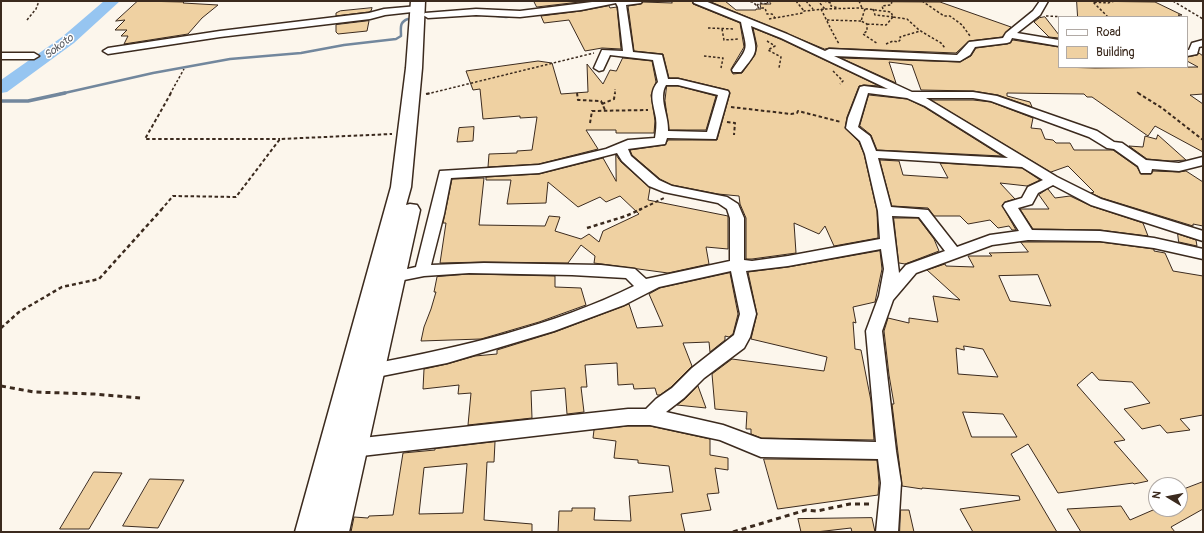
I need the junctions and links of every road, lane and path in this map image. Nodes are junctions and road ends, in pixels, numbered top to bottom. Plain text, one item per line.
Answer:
1 (39, 1) edge
2 (638, 1) edge
3 (697, 1) edge
4 (730, 1) edge
5 (743, 1) edge
6 (746, 1) edge
7 (767, 1) edge
8 (796, 1) edge
9 (806, 1) edge
10 (818, 1) edge
11 (824, 1) edge
12 (859, 1) edge
13 (892, 1) edge
14 (922, 1) edge
15 (1044, 1) edge
16 (1114, 1) edge
17 (1173, 1) edge
18 (619, 2) edge
19 (754, 2) edge
20 (423, 6) edge
21 (756, 6) junction
22 (825, 8) junction
23 (838, 8) junction
24 (821, 9) junction
25 (863, 9) junction
26 (873, 9) junction
27 (883, 9) junction
28 (814, 10) junction
29 (804, 11) junction
30 (1034, 16) junction
31 (1107, 16) edge
32 (893, 17) junction
33 (1058, 17) edge
34 (775, 18) junction
35 (1203, 19) edge
36 (27, 20) dead end
37 (828, 20) junction
38 (861, 21) junction
39 (747, 23) junction
40 (867, 24) junction
41 (708, 28) dead end
42 (722, 28) junction
43 (922, 31) junction
44 (1009, 35) junction
45 (769, 38) dead end
46 (724, 40) dead end
47 (1058, 43) edge
48 (1203, 43) edge
49 (972, 44) junction
50 (108, 51) dead end
51 (606, 52) junction
52 (818, 52) junction
53 (839, 52) junction
54 (1190, 52) edge
55 (628, 54) junction
56 (1, 56) edge
57 (34, 56) dead end
58 (704, 56) dead end
59 (1203, 57) edge
60 (950, 58) junction
61 (599, 68) dead end
62 (721, 68) dead end
63 (779, 68) dead end
64 (184, 70) dead end
65 (737, 70) dead end
66 (663, 82) junction
67 (615, 88) dead end
68 (1137, 92) dead end
69 (577, 93) dead end
70 (424, 95) junction
71 (910, 95) junction
72 (602, 104) junction
73 (721, 106) junction
74 (605, 110) junction
75 (660, 110) junction
76 (717, 121) junction
77 (590, 123) dead end
78 (852, 125) junction
79 (408, 134) junction
80 (662, 134) junction
81 (734, 135) dead end
82 (280, 139) junction
83 (1203, 140) edge
84 (621, 148) junction
85 (871, 154) junction
86 (1203, 161) edge
87 (1026, 164) junction
88 (1052, 180) junction
89 (669, 189) junction
90 (885, 211) junction
91 (587, 228) dead end
92 (1028, 235) junction
93 (1203, 236) edge
94 (887, 243) junction
95 (954, 253) junction
96 (1203, 254) edge
97 (737, 265) junction
98 (422, 271) junction
99 (394, 277) junction
100 (654, 283) junction
101 (888, 296) junction
102 (1, 328) edge
103 (372, 371) junction
104 (1, 386) edge
105 (140, 398) dead end
106 (650, 417) junction
107 (353, 448) junction
108 (886, 451) junction
109 (890, 494) junction
110 (310, 532) edge
111 (334, 532) edge
112 (733, 532) edge
113 (887, 532) edge

1 - 36 path
2 - 18 street
3 - 39 street
4 - 5 path
6 - 19 path
7 - 21 path
8 - 29 path
9 - 28 path
10 - 22 path
11 - 23 path
12 - 25 path
13 - 27 path
14 - 49 path
15 - 30 street
16 - 31 path
17 - 35 path
18 - 20 street
18 - 55 street
19 - 21 path
20 - 50 street
20 - 70 main road
20 - 79 main road
21 - 34 path
22 - 23 path
22 - 24 path
23 - 25 path
24 - 28 path
24 - 37 path
25 - 26 path
25 - 38 path
26 - 27 path
26 - 32 path
27 - 32 path
28 - 29 path
29 - 34 path
30 - 33 path
30 - 44 street
32 - 40 path
32 - 43 path
34 - 39 path
37 - 38 path
37 - 53 path
38 - 40 path
39 - 42 path
39 - 52 street
39 - 65 street
40 - 43 path
41 - 42 path
42 - 46 path
43 - 60 path
44 - 47 street
44 - 49 street
45 - 63 path
48 - 54 street
49 - 60 street
51 - 55 street
51 - 61 street
51 - 70 path
52 - 53 street
52 - 71 street
53 - 60 street
54 - 59 street
55 - 66 street
56 - 57 street
58 - 62 path
64 - 82 path
66 - 73 street
66 - 75 street
67 - 72 path
68 - 83 path
69 - 72 path
70 - 99 main road
71 - 78 street
71 - 86 street
71 - 87 street
72 - 74 path
73 - 76 street
73 - 78 path
74 - 75 path
74 - 77 path
75 - 80 street
76 - 80 street
76 - 81 path
78 - 85 street
79 - 82 path
79 - 110 main road
80 - 84 street
82 - 102 path
84 - 89 street
84 - 98 street
85 - 87 street
85 - 90 street
87 - 88 street
88 - 92 street
88 - 93 street
89 - 91 path
89 - 97 street
90 - 94 street
90 - 95 street
92 - 95 street
92 - 96 street
94 - 97 street
94 - 101 street
95 - 101 street
97 - 100 street
97 - 106 street
98 - 99 street
98 - 100 street
99 - 103 main road
100 - 103 street
101 - 108 street
103 - 107 main road
104 - 105 path
106 - 107 street
106 - 108 street
107 - 111 main road
108 - 109 street
109 - 112 path
109 - 113 street

